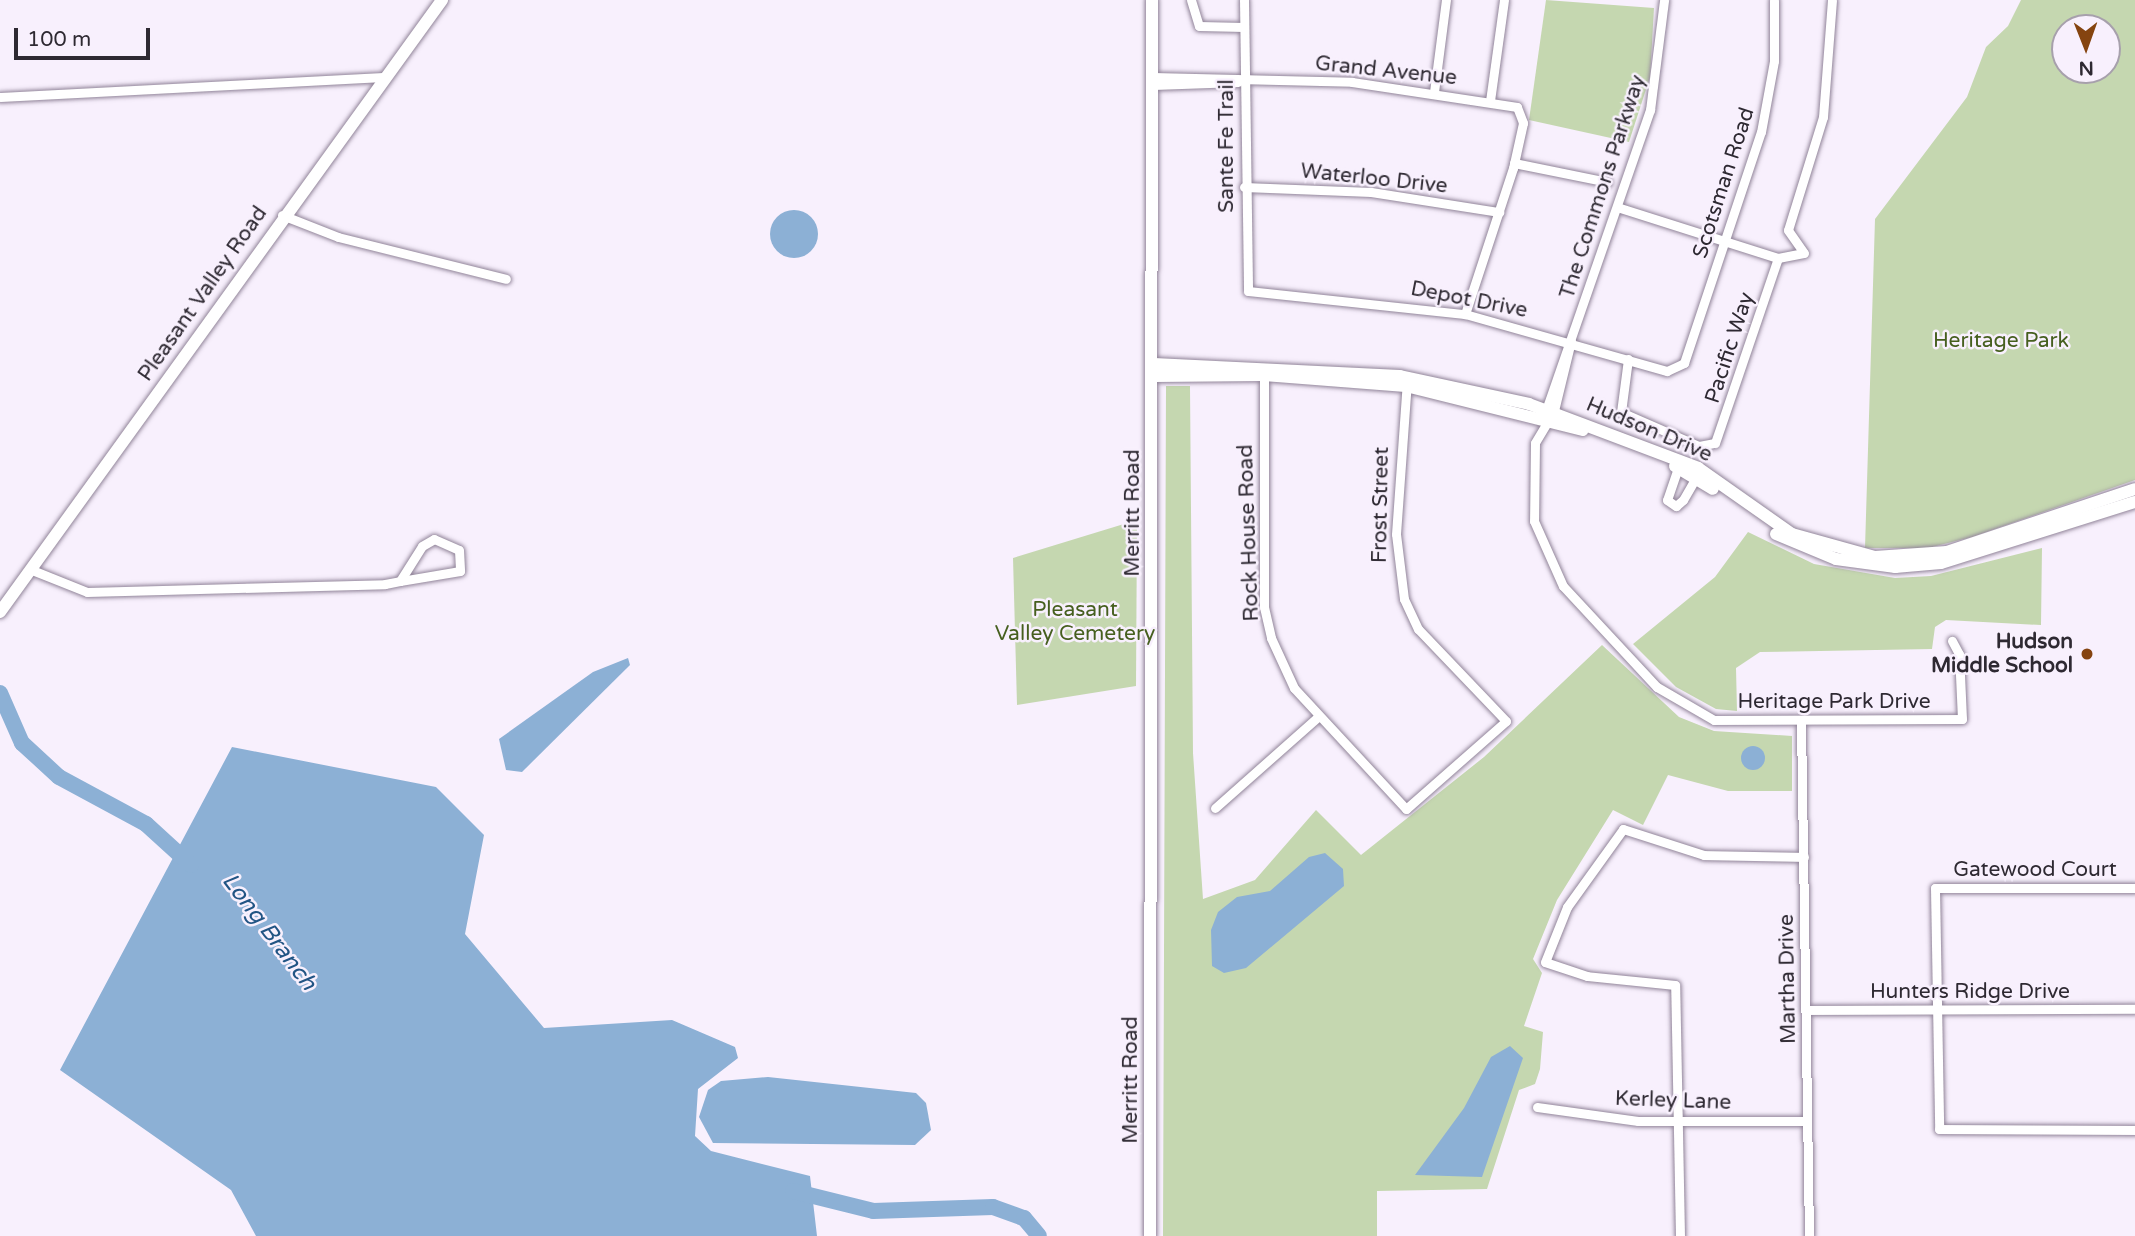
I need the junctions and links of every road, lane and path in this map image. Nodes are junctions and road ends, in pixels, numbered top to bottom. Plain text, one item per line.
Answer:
1 (442, 0) edge
2 (1152, 0) edge
3 (1191, 0) edge
4 (1244, 0) edge
5 (1446, 0) edge
6 (1503, 0) edge
7 (1664, 0) edge
8 (1774, 0) edge
9 (1832, 0) edge
10 (1244, 27) junction
11 (383, 77) junction
12 (1153, 81) junction
13 (1244, 81) junction
14 (1434, 92) junction
15 (0, 97) edge
16 (1490, 101) junction
17 (1514, 163) junction
18 (1607, 182) dead end
19 (1244, 187) junction
20 (1617, 207) junction
21 (1499, 212) junction
22 (282, 215) junction
23 (1724, 242) junction
24 (1779, 258) junction
25 (506, 279) dead end
26 (1248, 291) joint
27 (1465, 314) junction
28 (1571, 341) junction
29 (1628, 359) junction
30 (1677, 369) joint
31 (1154, 370) junction
32 (1264, 375) junction
33 (1407, 382) junction
34 (1548, 413) junction
35 (1679, 464) junction
36 (1698, 474) junction
37 (2135, 489) edge
38 (2135, 502) edge
39 (32, 570) junction
40 (400, 581) junction
41 (0, 612) edge
42 (1952, 641) dead end
43 (1318, 717) junction
44 (1801, 722) junction
45 (1215, 808) dead end
46 (1406, 809) joint
47 (1804, 857) junction
48 (2135, 888) edge
49 (1936, 1009) junction
50 (2135, 1009) edge
51 (1805, 1010) junction
52 (1538, 1107) dead end
53 (1807, 1121) junction
54 (1678, 1122) junction
55 (2135, 1130) edge
56 (1150, 1236) edge
57 (1679, 1236) edge
58 (1809, 1236) edge

1 - 11 street, Pleasant Valley Road
2 - 12 street, Merritt Road
3 - 10 street
4 - 10 street, Sante Fe Trail
5 - 14 street
6 - 16 street
7 - 20 street, The Commons Parkway
8 - 23 street, Scotsman Road
9 - 24 street
10 - 13 street, Sante Fe Trail
11 - 15 street
11 - 22 street, Pleasant Valley Road
12 - 13 street, Grand Avenue
12 - 31 street, Merritt Road
13 - 14 street, Grand Avenue
13 - 19 street, Sante Fe Trail
14 - 16 street, Grand Avenue
16 - 17 street, Grand Avenue
17 - 18 street
17 - 21 street
19 - 21 street, Waterloo Drive
19 - 26 street, Sante Fe Trail
20 - 23 street
20 - 28 street, The Commons Parkway
21 - 27 street
22 - 25 street
22 - 39 street, Pleasant Valley Road
23 - 24 street
23 - 30 street, Scotsman Road
24 - 29 street, Pacific Way
26 - 27 street, Depot Drive
27 - 28 street, Depot Drive
28 - 29 street, Depot Drive
28 - 34 street, The Commons Parkway
29 - 30 street, Depot Drive
31 - 32 street, Hudson Drive
31 - 33 street, Hudson Drive
31 - 56 street, Merritt Road
32 - 33 street, Hudson Drive
32 - 43 street, Rock House Road
33 - 34 street, Hudson Drive
33 - 46 street, Frost Street
34 - 35 street, Hudson Drive
34 - 44 street, Heritage Park Drive
35 - 36 street, Hudson Drive
35 - 36 street
36 - 37 street, Hudson Drive
36 - 38 street, Hudson Drive
39 - 40 street
39 - 41 street, Pleasant Valley Road
40 - 40 street
42 - 44 street, Heritage Park Drive
43 - 45 street
43 - 46 street, Rock House Road
44 - 47 street, Martha Drive
47 - 51 street, Martha Drive
47 - 54 street
48 - 49 street, Gatewood Court
49 - 50 street, Hunters Ridge Drive
49 - 51 street, Hunters Ridge Drive
49 - 55 street
51 - 53 street, Martha Drive
52 - 54 street, Kerley Lane
53 - 54 street, Kerley Lane
53 - 58 street, Martha Drive
54 - 57 street

